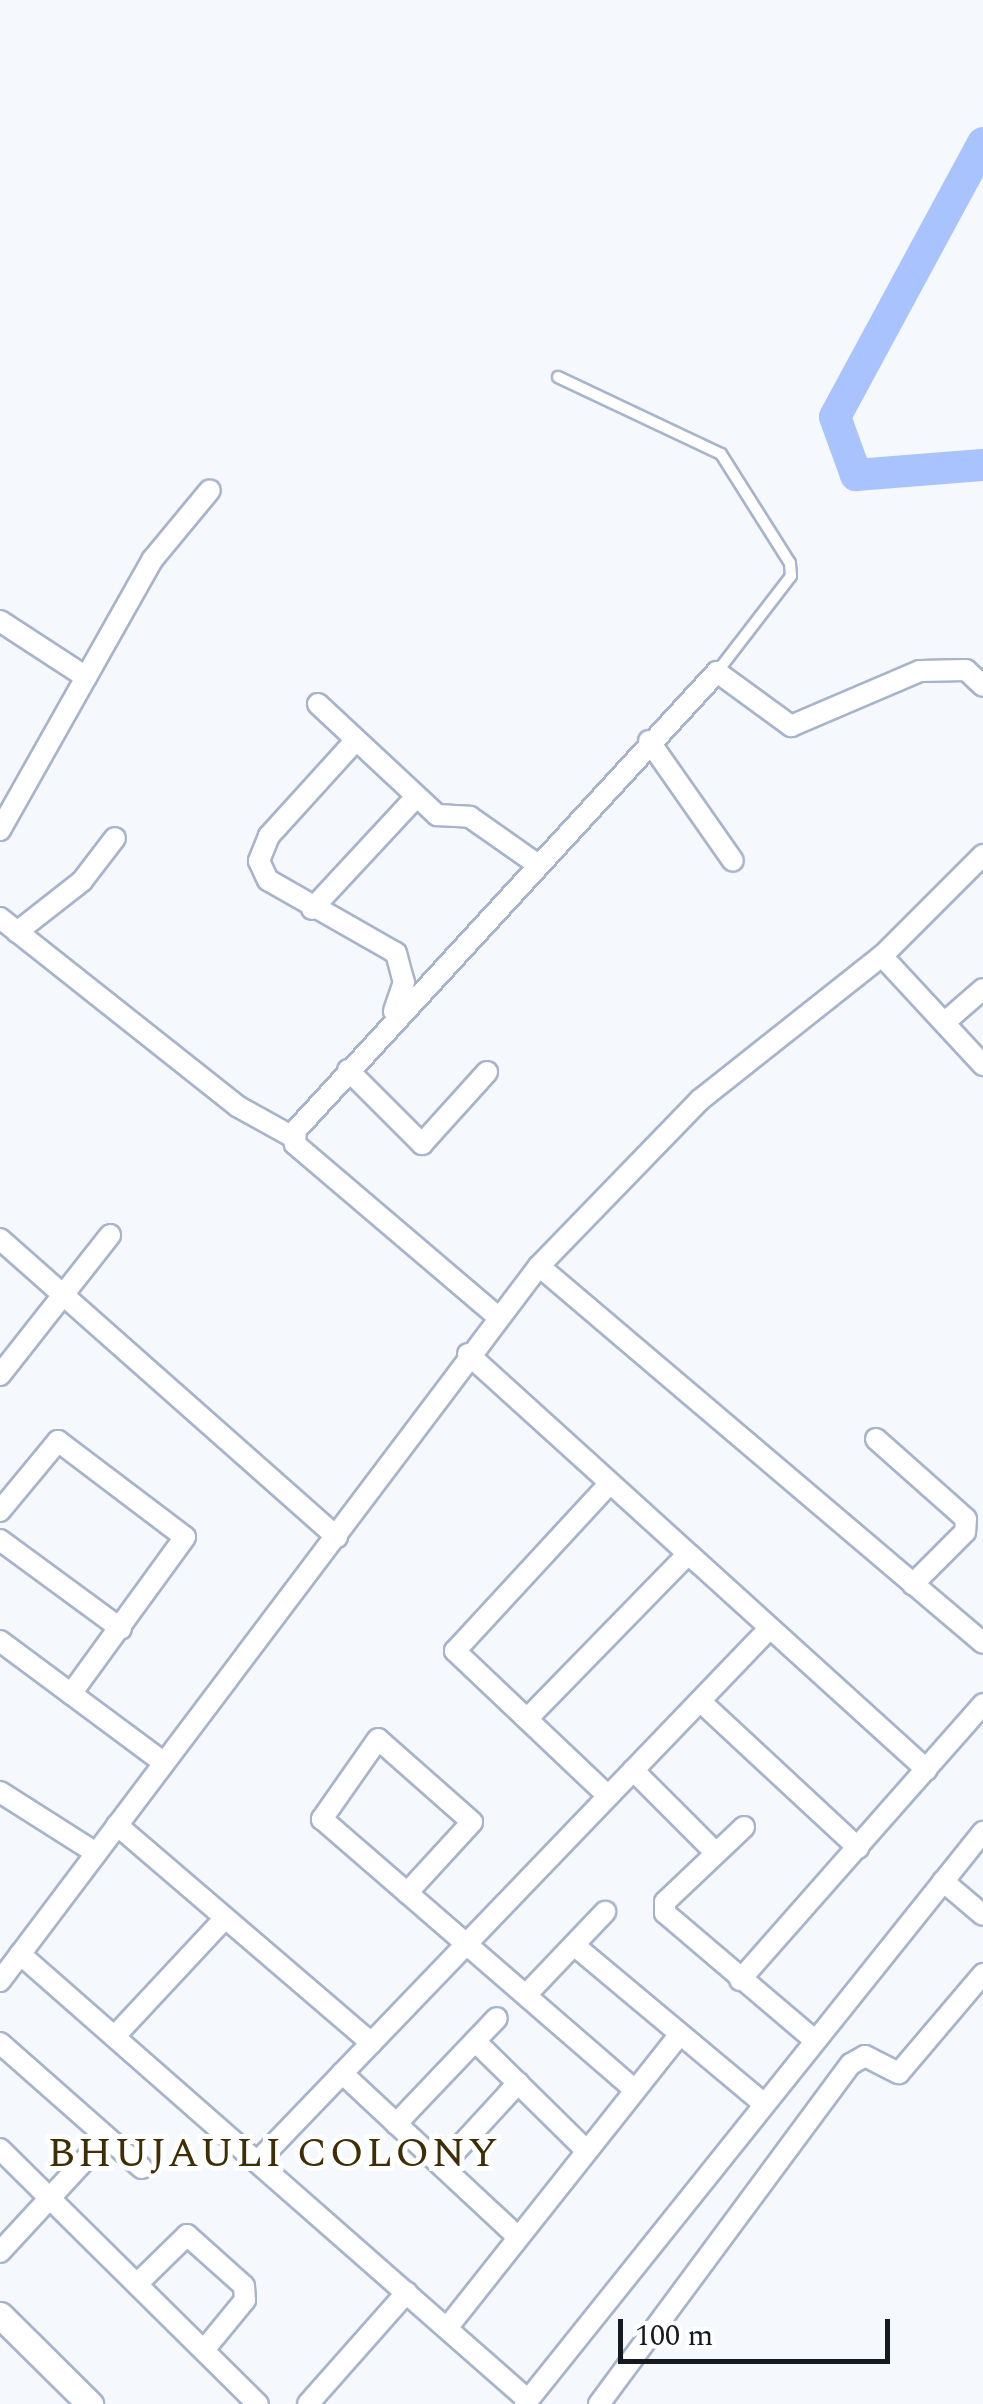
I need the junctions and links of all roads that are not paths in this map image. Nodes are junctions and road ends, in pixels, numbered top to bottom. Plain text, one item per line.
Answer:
1 (558, 377) dead end
2 (210, 490) dead end
3 (0, 621) edge
4 (717, 672) junction
5 (86, 677) junction
6 (983, 686) edge
7 (318, 704) dead end
8 (356, 740) junction
9 (649, 741) junction
10 (416, 797) junction
11 (0, 830) edge
12 (115, 838) dead end
13 (983, 854) edge
14 (733, 861) dead end
15 (534, 862) junction
16 (312, 909) junction
17 (8, 925) edge
18 (882, 956) junction
19 (983, 989) edge
20 (944, 1022) junction
21 (390, 1023) junction
22 (983, 1065) edge
23 (348, 1070) junction
24 (486, 1072) dead end
25 (293, 1138) junction
26 (110, 1235) dead end
27 (0, 1239) edge
28 (539, 1266) junction
29 (64, 1294) junction
30 (498, 1317) junction
31 (468, 1354) junction
32 (0, 1375) edge
33 (876, 1439) dead end
34 (609, 1484) junction
35 (0, 1511) edge
36 (337, 1537) junction
37 (0, 1540) edge
38 (687, 1555) junction
39 (913, 1584) junction
40 (121, 1628) junction
41 (768, 1630) junction
42 (0, 1641) edge
43 (983, 1643) edge
44 (71, 1694) junction
45 (700, 1701) junction
46 (983, 1704) edge
47 (527, 1719) junction
48 (164, 1763) junction
49 (633, 1770) junction
50 (927, 1770) junction
51 (0, 1792) edge
52 (608, 1796) junction
53 (117, 1825) junction
54 (744, 1827) dead end
55 (983, 1832) edge
56 (858, 1848) junction
57 (96, 1853) junction
58 (716, 1853) junction
59 (943, 1881) junction
60 (407, 1892) junction
61 (605, 1912) dead end
62 (983, 1915) edge
63 (225, 1918) junction
64 (466, 1944) junction
65 (574, 1945) junction
66 (20, 1954) junction
67 (983, 1974) edge
68 (740, 1980) junction
69 (0, 1981) edge
70 (526, 1995) junction
71 (497, 2018) dead end
72 (680, 2034) junction
73 (115, 2036) junction
74 (813, 2039) junction
75 (475, 2041) junction
76 (0, 2043) edge
77 (371, 2043) junction
78 (342, 2073) junction
79 (518, 2083) junction
80 (635, 2090) junction
81 (762, 2103) junction
82 (396, 2124) junction
83 (106, 2137) junction
84 (0, 2149) edge
85 (586, 2151) junction
86 (259, 2160) junction
87 (442, 2166) junction
88 (142, 2168) dead end
89 (50, 2198) junction
90 (518, 2238) junction
91 (0, 2252) edge
92 (137, 2284) junction
93 (407, 2292) junction
94 (0, 2315) edge
95 (447, 2328) junction
96 (204, 2350) junction
97 (527, 2402) edge
98 (90, 2404) edge
99 (258, 2404) edge
100 (308, 2404) edge
101 (599, 2404) edge

1 - 4 lane
2 - 5 street
3 - 5 street
4 - 6 street
4 - 9 street
5 - 11 street
7 - 8 street
8 - 10 street
8 - 16 street
9 - 14 street
9 - 15 street
10 - 15 street
10 - 16 street
12 - 17 street
13 - 18 street
15 - 21 street
16 - 21 street
17 - 25 street
18 - 20 street
18 - 28 street
19 - 20 street
20 - 22 street
21 - 23 street
23 - 24 street
23 - 25 street
25 - 30 street
26 - 29 street
27 - 29 street
28 - 30 street
28 - 39 street
29 - 32 street
29 - 36 street
30 - 31 street
31 - 34 street
31 - 36 street
33 - 39 street
34 - 38 street
34 - 47 street
35 - 40 street
36 - 48 street
37 - 40 street
38 - 41 street
38 - 47 street
39 - 43 street
40 - 44 street
41 - 45 street
41 - 50 street
42 - 44 street
44 - 48 street
45 - 49 street
45 - 56 street
46 - 50 street
47 - 52 street
48 - 53 street
49 - 52 street
49 - 58 street
50 - 56 street
51 - 57 street
52 - 64 street
53 - 57 street
53 - 63 street
54 - 58 street
55 - 59 street
56 - 68 street
57 - 66 street
58 - 68 street
59 - 62 street
59 - 74 street
60 - 60 street
60 - 64 street
61 - 65 street
63 - 73 street
63 - 77 street
64 - 70 street
64 - 77 street
65 - 70 street
65 - 72 street
66 - 69 street
66 - 73 street
67 - 101 street
68 - 74 street
70 - 80 street
71 - 75 street
72 - 80 street
72 - 81 street
73 - 86 street
74 - 81 street
75 - 79 street
75 - 82 street
76 - 83 street
77 - 78 street
78 - 82 street
78 - 86 street
79 - 85 street
79 - 87 street
80 - 85 street
81 - 97 street
82 - 87 street
83 - 88 street
83 - 89 street
84 - 89 street
85 - 90 street
86 - 93 street
87 - 90 street
89 - 91 street
89 - 92 street
90 - 95 street
92 - 96 street
92 - 96 street
93 - 95 street
93 - 100 street
94 - 98 street
95 - 97 street
96 - 99 street

